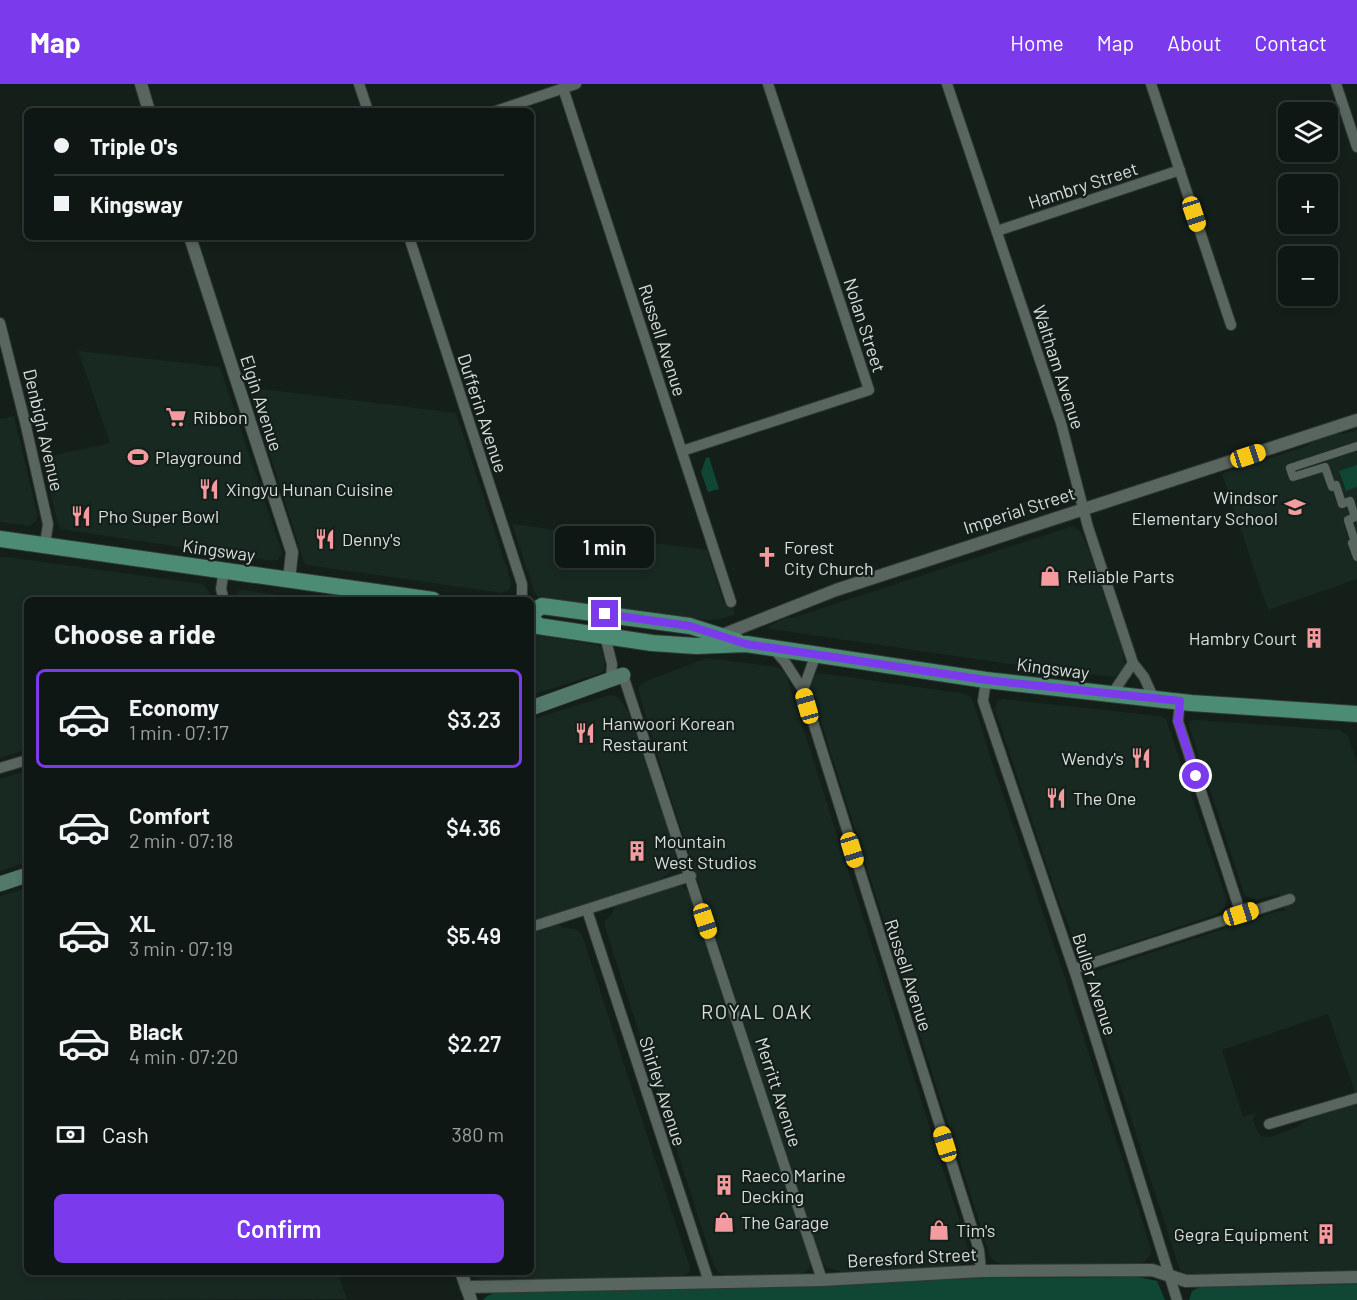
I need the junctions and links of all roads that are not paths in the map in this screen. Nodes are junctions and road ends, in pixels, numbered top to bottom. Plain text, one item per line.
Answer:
1 (141, 84) edge
2 (359, 84) edge
3 (576, 84) edge
4 (768, 84) edge
5 (947, 84) edge
6 (1151, 84) edge
7 (1336, 84) edge
8 (563, 88) junction
9 (148, 108) edge
10 (367, 108) edge
11 (505, 108) edge
12 (1357, 147) edge
13 (1180, 170) junction
14 (997, 231) junction
15 (191, 240) edge
16 (410, 240) edge
17 (0, 323) edge
18 (1231, 325) dead end
19 (1357, 420) edge
20 (1357, 446) edge
21 (682, 451) junction
22 (1084, 510) junction
23 (0, 539) edge
24 (45, 545) junction
25 (1357, 557) edge
26 (224, 570) junction
27 (289, 580) junction
28 (223, 597) edge
29 (411, 597) edge
30 (522, 597) edge
31 (731, 602) dead end
32 (534, 613) edge
33 (534, 620) edge
34 (722, 635) junction
35 (605, 636) junction
36 (746, 644) junction
37 (696, 646) junction
38 (773, 648) junction
39 (816, 654) junction
40 (1133, 663) junction
41 (617, 677) junction
42 (986, 680) junction
43 (803, 690) junction
44 (1112, 694) junction
45 (1154, 699) junction
46 (1180, 701) junction
47 (534, 707) edge
48 (1357, 714) edge
49 (24, 761) edge
50 (0, 768) edge
51 (24, 876) edge
52 (691, 876) junction
53 (0, 884) edge
54 (1290, 898) dead end
55 (587, 910) junction
56 (1241, 914) junction
57 (534, 926) edge
58 (1074, 969) junction
59 (1357, 1098) edge
60 (1269, 1124) dead end
61 (981, 1271) junction
62 (462, 1275) edge
63 (1169, 1277) junction
64 (1357, 1277) edge
65 (822, 1280) junction
66 (709, 1282) junction
67 (466, 1287) junction
68 (471, 1300) edge
69 (1177, 1300) edge

1 - 9 street
2 - 10 street
3 - 8 street
4 - 21 street, Nolan Street
5 - 14 street, Waltham Avenue
6 - 13 street
7 - 12 street
8 - 11 street
8 - 21 street, Russell Avenue
13 - 14 street, Hambry Street
13 - 18 street
14 - 22 street, Waltham Avenue
15 - 27 street, Elgin Avenue
16 - 30 street, Dufferin Avenue
17 - 24 street, Denbigh Avenue
19 - 22 street, Imperial Street
20 - 25 street
21 - 31 street, Russell Avenue
22 - 34 street, Imperial Street
22 - 40 street, Waltham Avenue
23 - 24 main road, Kingsway
24 - 26 main road, Kingsway
26 - 27 main road, Kingsway
26 - 28 street
27 - 29 main road, Kingsway
32 - 34 main road, Kingsway
33 - 35 main road, Kingsway
34 - 36 main road, Kingsway
34 - 37 main road, Imperial Street
35 - 37 main road, Kingsway
35 - 41 street, Merritt Avenue
36 - 37 main road, Kingsway
36 - 38 main road, Kingsway
38 - 39 main road, Kingsway
38 - 43 street, Russell Avenue
39 - 42 main road, Kingsway
39 - 43 street
40 - 44 street
40 - 45 street, Waltham Avenue
41 - 47 main road
41 - 52 street, Merritt Avenue
42 - 44 main road, Kingsway
42 - 58 street, Buller Avenue
43 - 61 street, Russell Avenue
44 - 45 main road, Kingsway
45 - 46 main road, Kingsway
46 - 48 main road, Kingsway
46 - 56 street
49 - 50 street
51 - 53 main road
52 - 55 street
52 - 65 street, Merritt Avenue
54 - 56 street
55 - 57 street
55 - 66 street, Shirley Avenue
56 - 58 street
58 - 63 street, Buller Avenue
59 - 60 street
61 - 63 street, Beresford Street
61 - 65 street, Beresford Street
62 - 67 street
63 - 64 street, Beresford Street
63 - 69 street, Buller Avenue
65 - 66 street, Beresford Street
66 - 67 street, Beresford Street
67 - 68 street

